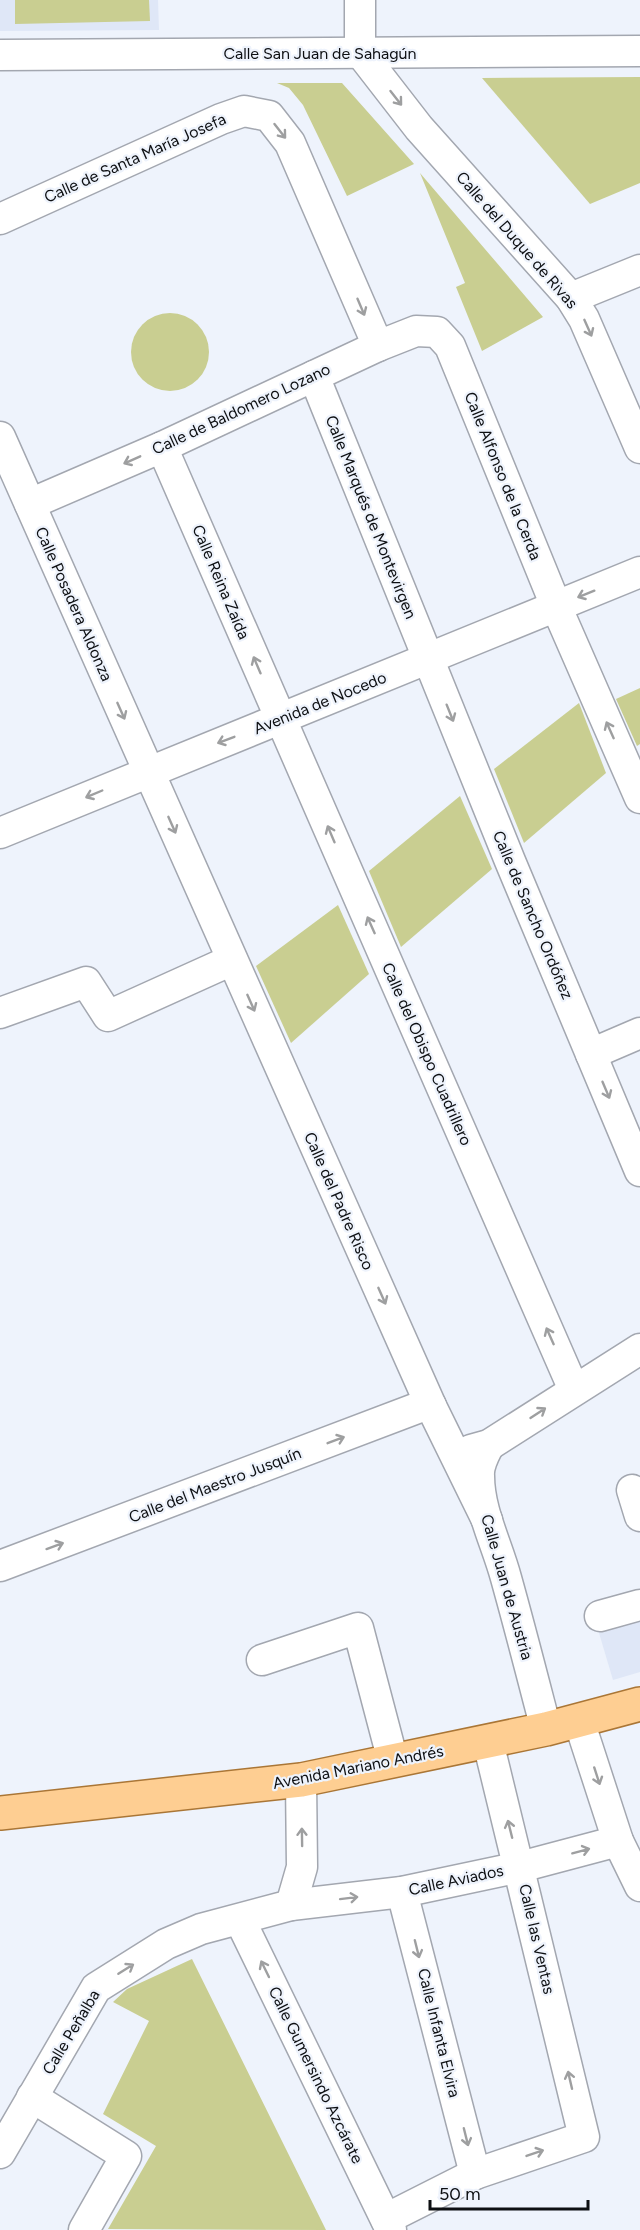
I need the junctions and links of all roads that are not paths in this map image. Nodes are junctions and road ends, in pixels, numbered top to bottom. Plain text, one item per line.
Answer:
1 (360, 0) edge
2 (640, 51) edge
3 (360, 52) junction
4 (0, 55) edge
5 (0, 219) edge
6 (640, 270) edge
7 (571, 298) junction
8 (378, 346) junction
9 (450, 346) joint
10 (314, 376) junction
11 (0, 437) edge
12 (162, 447) junction
13 (640, 448) edge
14 (30, 504) junction
15 (640, 572) edge
16 (556, 606) junction
17 (428, 659) junction
18 (280, 718) junction
19 (148, 771) junction
20 (640, 798) edge
21 (0, 833) edge
22 (232, 960) junction
23 (0, 1013) edge
24 (640, 1032) edge
25 (591, 1054) junction
26 (640, 1171) edge
27 (640, 1349) edge
28 (574, 1390) junction
29 (431, 1406) junction
30 (448, 1442) junction
31 (489, 1446) junction
32 (487, 1520) junction
33 (0, 1566) edge
34 (640, 1605) edge
35 (600, 1616) dead end
36 (262, 1660) dead end
37 (640, 1704) edge
38 (579, 1721) junction
39 (546, 1729) junction
40 (488, 1742) junction
41 (393, 1761) junction
42 (301, 1780) junction
43 (0, 1813) edge
44 (618, 1841) junction
45 (520, 1867) junction
46 (640, 1886) edge
47 (402, 1892) junction
48 (291, 1905) junction
49 (240, 1920) junction
50 (32, 2097) junction
51 (3, 2142) edge
52 (475, 2174) junction
53 (388, 2224) edge
54 (84, 2230) edge

1 - 3 street
2 - 3 street, Calle San Juan de Sahagún
3 - 4 street, Calle San Juan de Sahagún
3 -> 7 street, Calle del Duque de Rivas
5 -> 8 street, Calle de Santa María Josefa
6 - 7 street
7 -> 13 street, Calle del Duque de Rivas
8 - 9 street, Calle de Baldomero Lozano
8 - 10 street, Calle de Baldomero Lozano
9 - 16 street, Calle Alfonso de la Cerda
10 - 12 street, Calle de Baldomero Lozano
10 - 17 street, Calle Marqués de Montevirgen
11 - 14 street, Calle Posadera Aldonza
12 -> 14 street, Calle de Baldomero Lozano
18 -> 12 street, Calle Reina Zaída
14 -> 19 street, Calle Posadera Aldonza
15 -> 16 street, Avenida de Nocedo
16 - 17 street, Avenida de Nocedo
20 -> 16 street, Calle Alfonso de la Cerda
17 - 18 street, Avenida de Nocedo
17 -> 25 street, Calle de Sancho Ordóñez
18 -> 19 street, Avenida de Nocedo
28 -> 18 street, Calle del Obispo Cuadrillero
19 -> 21 street, Avenida de Nocedo
19 -> 22 street, Calle del Padre Risco
22 - 23 street
22 -> 29 street, Calle del Padre Risco
24 - 25 street
25 -> 26 street, Calle de Sancho Ordóñez
27 - 28 street
31 -> 28 street
29 - 30 street, Calle del Padre Risco
33 -> 29 street, Calle del Maestro Jusquín
30 - 31 street
30 - 32 street, Calle del Padre Risco
31 - 32 street, Calle Juan de Austria
32 - 39 street, Calle Juan de Austria
34 - 35 street
36 - 41 street
37 - 38 main road, Avenida Mariano Andrés
38 - 39 main road, Avenida Mariano Andrés
38 -> 44 street
39 - 40 main road, Avenida Mariano Andrés
40 - 41 main road, Avenida Mariano Andrés
45 -> 40 street, Calle las Ventas
41 - 42 main road, Avenida Mariano Andrés
42 - 43 main road, Avenida Mariano Andrés
48 -> 42 street
45 -> 44 street, Calle Aviados
44 - 46 street
45 - 47 street, Calle Aviados
52 -> 45 street, Calle las Ventas
48 -> 47 street, Calle Aviados
47 -> 52 street, Calle Infanta Elvira
48 - 49 street, Calle Aviados
50 -> 49 street, Calle Peñalba
53 -> 49 street, Calle Gumersindo Azcárate
50 - 51 street, Calle Peñalba
50 - 54 street
52 - 53 street

